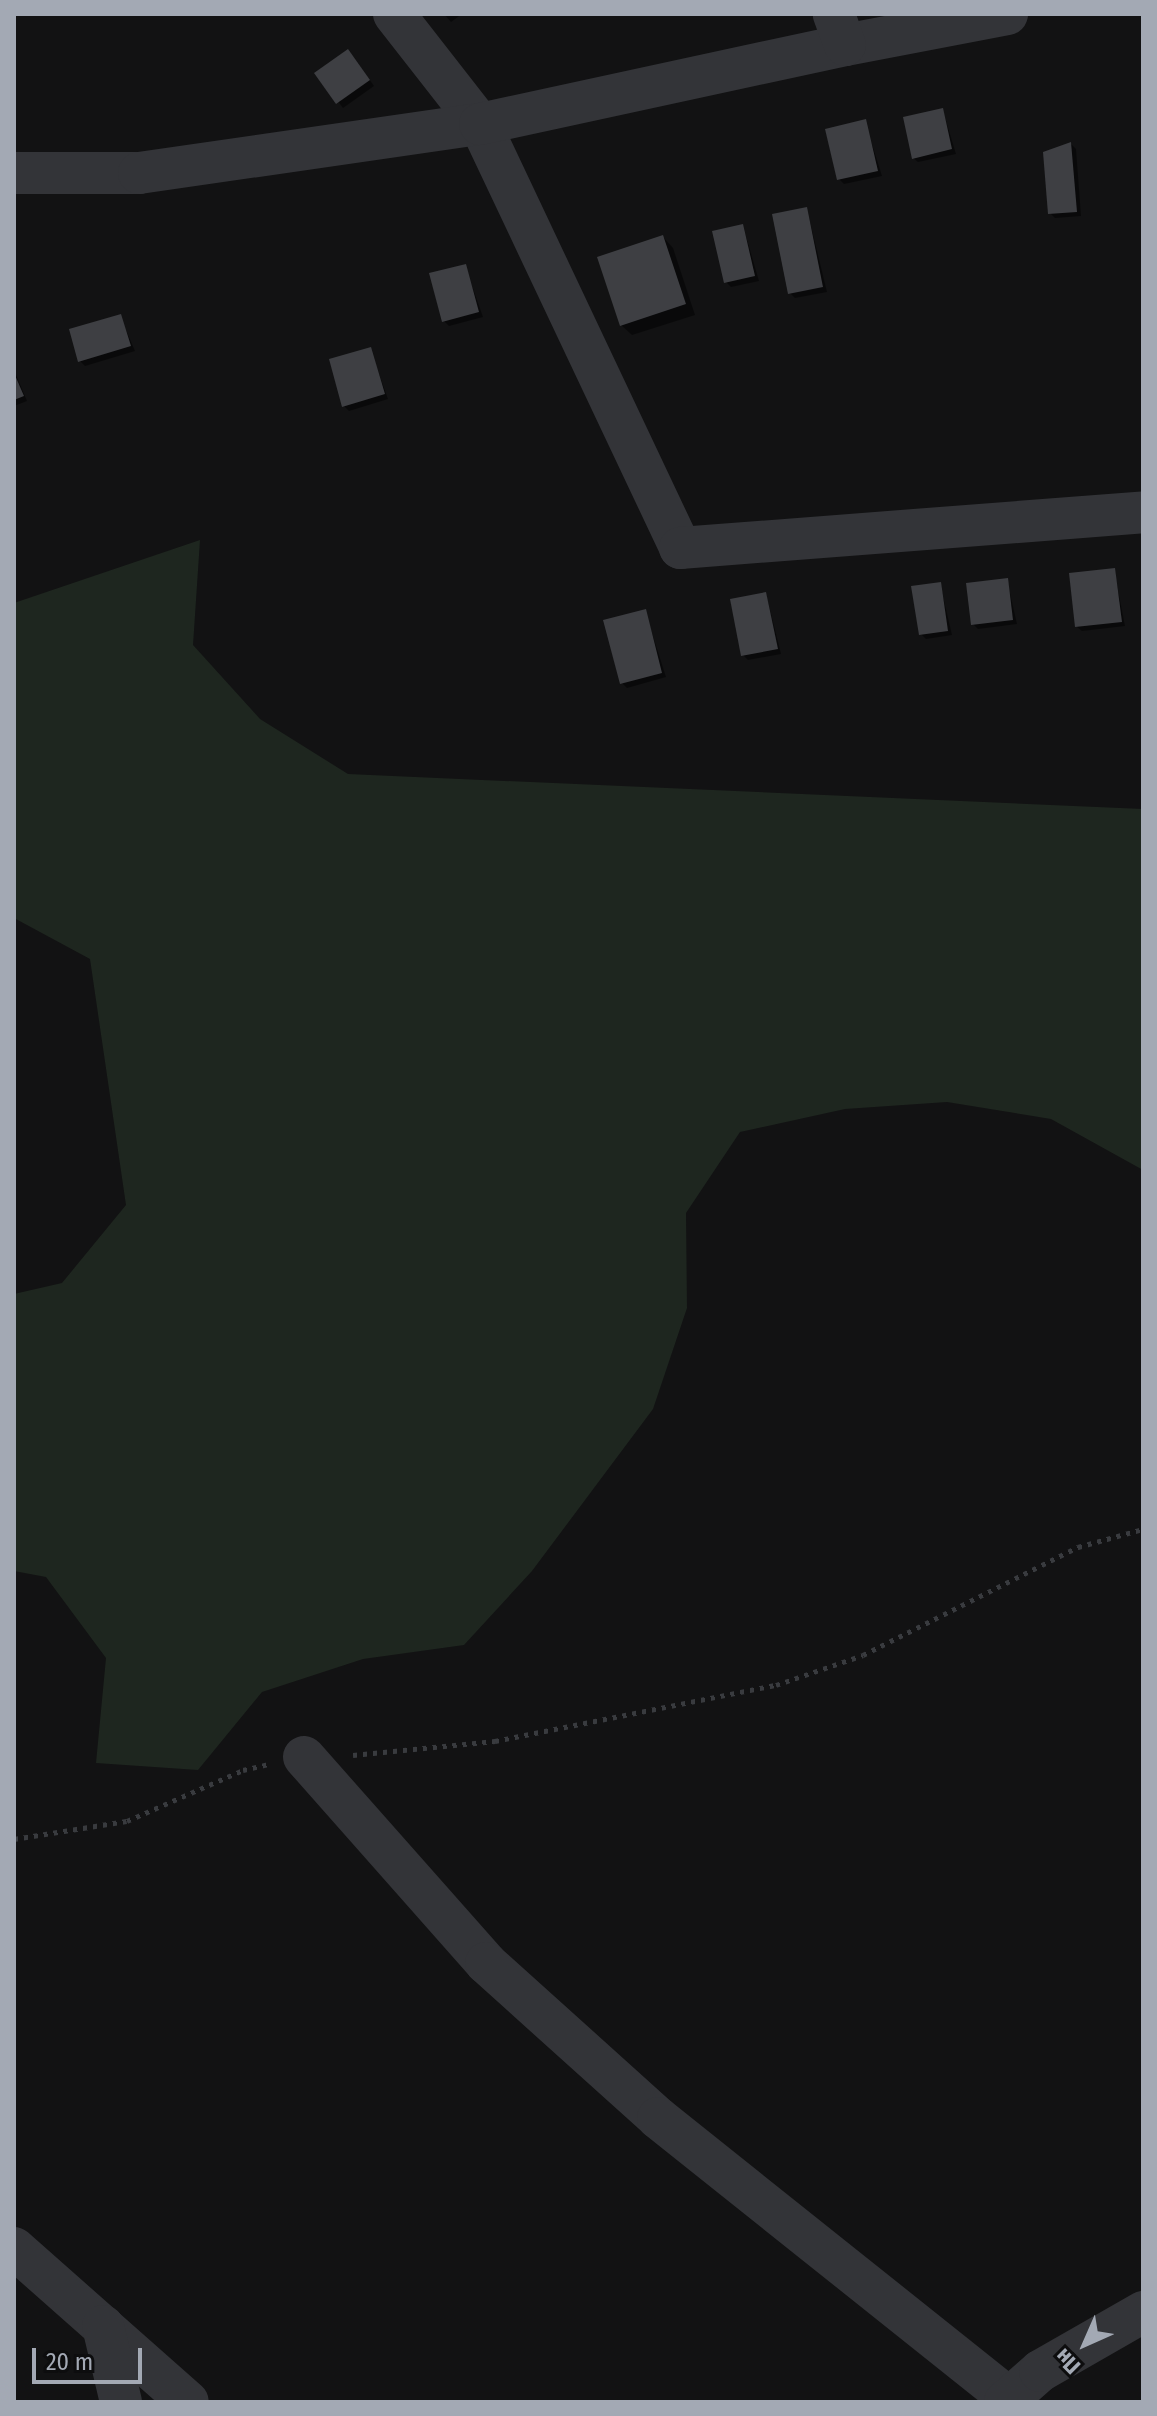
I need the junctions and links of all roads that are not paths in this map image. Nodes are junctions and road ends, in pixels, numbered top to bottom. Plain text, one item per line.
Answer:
1 (394, 14) edge
2 (1007, 14) edge
3 (840, 30) edge
4 (480, 124) junction
5 (14, 173) edge
6 (1143, 512) edge
7 (304, 1757) road end
8 (14, 2248) edge
9 (1143, 2312) edge
10 (103, 2326) junction
11 (1007, 2400) edge
12 (121, 2402) edge
13 (188, 2402) edge

1 - 4 street
2 - 3 street
3 - 4 street
4 - 5 street
4 - 6 street
7 - 11 street
8 - 10 street
9 - 11 street
10 - 12 street
10 - 13 street

